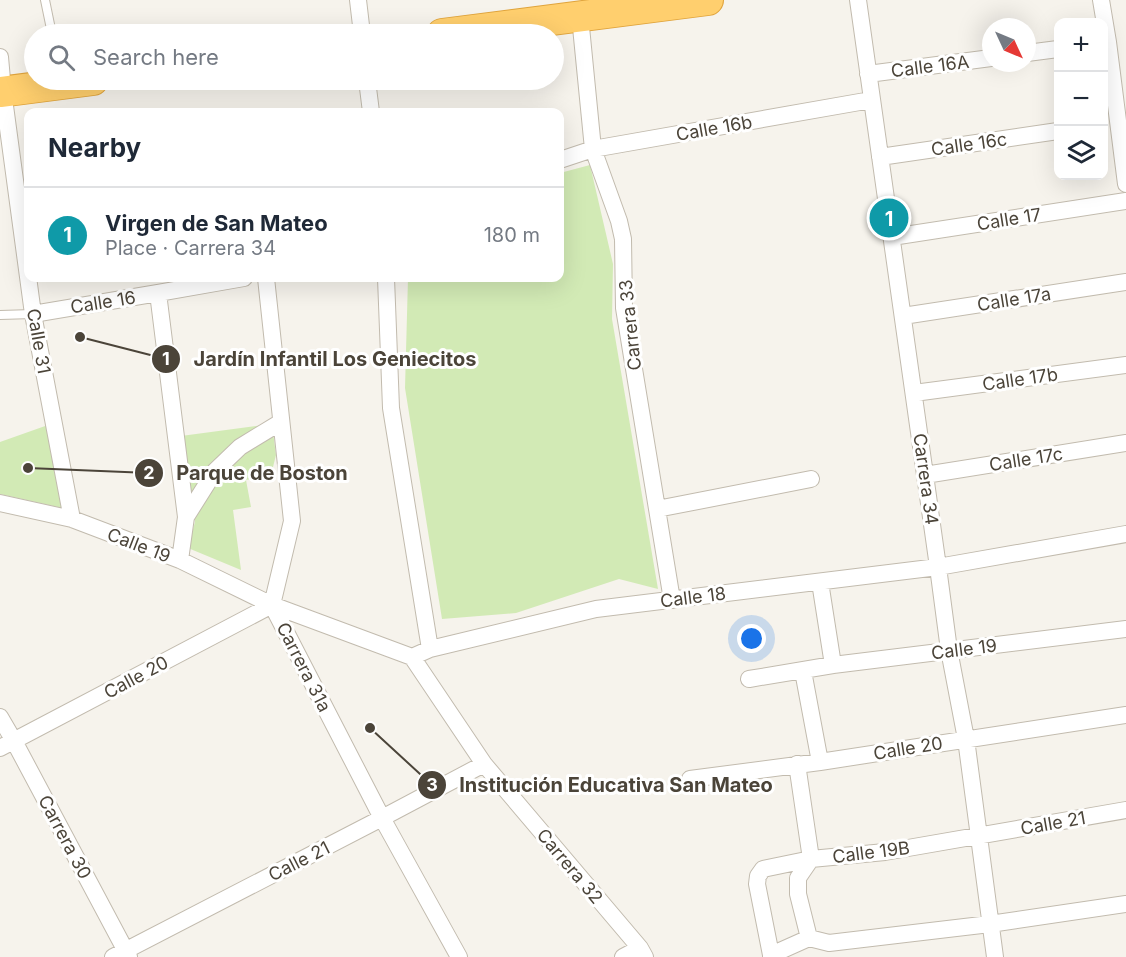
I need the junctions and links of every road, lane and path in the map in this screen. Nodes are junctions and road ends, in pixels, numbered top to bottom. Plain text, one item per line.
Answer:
1 (45, 0) edge
2 (358, 0) edge
3 (708, 0) edge
4 (858, 0) edge
5 (1101, 0) edge
6 (594, 10) edge
7 (1103, 18) edge
8 (50, 24) edge
9 (361, 24) edge
10 (505, 24) edge
11 (1054, 50) edge
12 (1036, 52) edge
13 (0, 57) edge
14 (982, 59) edge
15 (1108, 72) edge
16 (868, 74) junction
17 (24, 87) edge
18 (368, 90) edge
19 (1, 91) edge
20 (871, 100) junction
21 (370, 108) edge
22 (1111, 123) edge
23 (1054, 132) edge
24 (594, 149) junction
25 (880, 157) junction
26 (564, 159) edge
27 (1126, 184) edge
28 (1126, 201) edge
29 (891, 237) junction
30 (24, 251) edge
31 (28, 282) edge
32 (221, 282) edge
33 (266, 282) edge
34 (386, 282) edge
35 (1126, 282) edge
36 (158, 293) junction
37 (33, 314) junction
38 (0, 315) edge
39 (903, 316) junction
40 (1126, 365) edge
41 (914, 393) junction
42 (281, 422) junction
43 (1126, 443) edge
44 (925, 475) junction
45 (811, 479) dead end
46 (0, 503) edge
47 (657, 509) junction
48 (186, 518) junction
49 (72, 519) junction
50 (1126, 534) edge
51 (180, 560) junction
52 (938, 567) junction
53 (820, 582) junction
54 (672, 600) junction
55 (272, 605) junction
56 (1126, 629) edge
57 (430, 649) junction
58 (949, 650) junction
59 (412, 657) junction
60 (833, 665) junction
61 (803, 671) junction
62 (749, 679) dead end
63 (1126, 715) edge
64 (0, 717) edge
65 (966, 739) junction
66 (7, 744) edge
67 (820, 762) junction
68 (484, 764) junction
69 (797, 764) junction
70 (690, 779) dead end
71 (1126, 810) edge
72 (382, 818) junction
73 (980, 836) junction
74 (811, 859) junction
75 (1126, 904) edge
76 (990, 924) junction
77 (808, 939) junction
78 (643, 953) edge
79 (123, 955) edge
80 (771, 956) edge
81 (459, 957) edge
82 (623, 957) edge
83 (995, 957) edge

1 - 8 lane
2 - 9 street
3 - 6 highway
4 - 16 street, Carrera 34
5 - 7 street
6 - 10 highway
6 - 24 street, Carrera 33
11 - 12 street
13 - 19 street, Calle 31
14 - 16 street, Calle 16A
15 - 22 street
16 - 20 street, Carrera 34
17 - 19 highway
18 - 21 street
19 - 30 street, Calle 31
20 - 24 street, Calle 16b
20 - 25 street, Carrera 34
22 - 27 street
23 - 25 street, Calle 16c
24 - 26 street, Calle 16b
24 - 47 street, Carrera 33
25 - 29 street, Carrera 34
28 - 29 street, Calle 17
29 - 39 street, Carrera 34
31 - 37 street, Calle 31
32 - 36 street, Calle 16
33 - 42 street, Carrera 31a
34 - 57 street
35 - 39 street, Calle 17a
36 - 37 street, Calle 16
36 - 48 street
37 - 38 lane
37 - 49 street, Calle 31
39 - 41 street, Carrera 34
40 - 41 street, Calle 17b
41 - 44 street, Carrera 34
42 - 48 street
42 - 55 street, Carrera 31a
43 - 44 street, Calle 17c
44 - 52 street, Carrera 34
45 - 47 street
46 - 49 street, Calle 19
47 - 54 street, Carrera 33
48 - 51 street
49 - 51 street, Calle 19
50 - 52 street, Calle 18
51 - 55 street, Calle 19
52 - 53 street, Calle 18
52 - 58 street, Carrera 34
53 - 54 street, Calle 18
53 - 60 street
54 - 57 street, Calle 18
55 - 59 street
55 - 66 street, Calle 20
55 - 72 street, Carrera 31a
56 - 58 street, Calle 19
57 - 59 street, Calle 18
58 - 60 street, Calle 19
58 - 65 street, Carrera 34
59 - 68 street, Carrera 32
60 - 61 street, Calle 19
61 - 62 street, Calle 19
61 - 67 street
63 - 65 street, Calle 20
64 - 66 street, Carrera 30
65 - 67 street, Calle 20
65 - 73 street, Carrera 34
66 - 79 street, Carrera 30
67 - 69 street, Calle 20
68 - 72 street, Calle 21
68 - 78 street, Carrera 32
69 - 70 street, Calle 20
69 - 74 street
71 - 73 street, Calle 21
72 - 79 street, Calle 21
72 - 81 street, Carrera 31a
73 - 74 street, Calle 19B
73 - 76 street, Carrera 34
74 - 77 street
74 - 80 street, Calle 19B
75 - 76 street
76 - 77 street
76 - 83 street, Carrera 34
77 - 80 street
78 - 82 street

